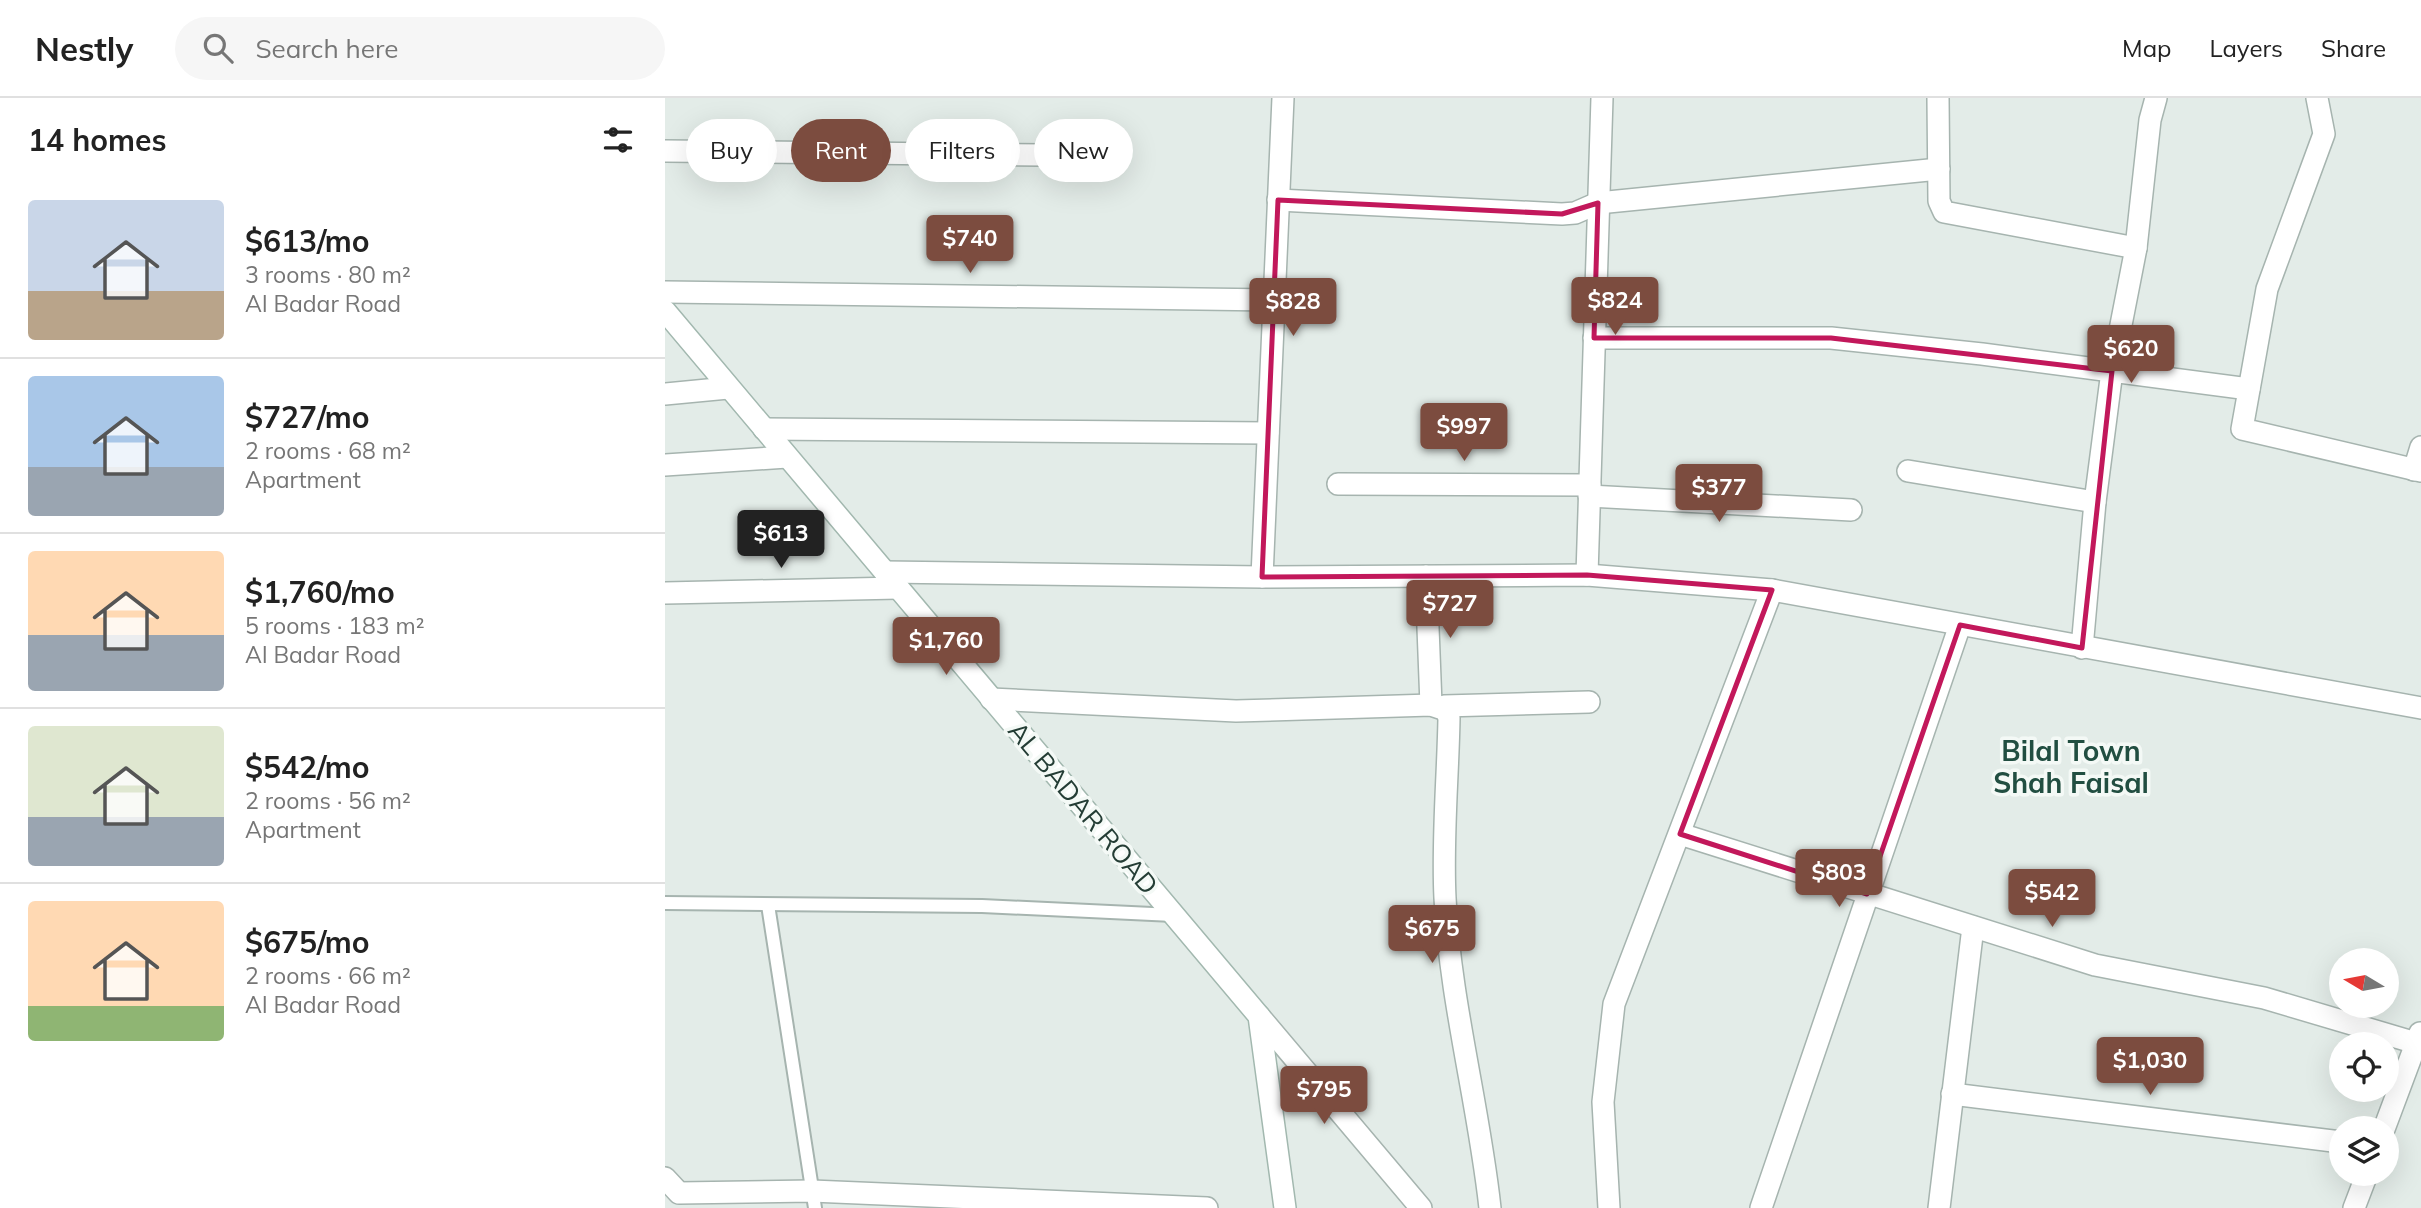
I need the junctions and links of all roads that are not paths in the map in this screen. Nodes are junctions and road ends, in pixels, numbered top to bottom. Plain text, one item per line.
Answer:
1 (1283, 98) edge
2 (1601, 98) edge
3 (1938, 98) edge
4 (2156, 98) edge
5 (2317, 98) edge
6 (665, 151) edge
7 (1034, 155) edge
8 (1939, 169) junction
9 (1279, 201) junction
10 (1598, 203) junction
11 (2136, 248) junction
12 (665, 292) edge
13 (1274, 300) junction
14 (665, 312) edge
15 (1594, 338) junction
16 (2112, 370) junction
17 (729, 388) junction
18 (2249, 389) junction
19 (665, 394) edge
20 (764, 429) junction
21 (1268, 433) junction
22 (2421, 447) edge
23 (787, 457) junction
24 (665, 464) edge
25 (1908, 471) dead end
26 (2418, 471) edge
27 (1338, 484) dead end
28 (1590, 490) junction
29 (2095, 502) junction
30 (1851, 510) dead end
31 (1587, 575) junction
32 (1426, 576) junction
33 (1262, 577) junction
34 (891, 580) junction
35 (1772, 590) junction
36 (665, 593) edge
37 (1960, 625) junction
38 (2082, 648) junction
39 (991, 699) junction
40 (1588, 702) dead end
41 (1438, 706) junction
42 (2421, 708) edge
43 (1680, 834) junction
44 (1867, 894) junction
45 (665, 903) edge
46 (768, 905) junction
47 (1174, 915) junction
48 (1973, 927) junction
49 (1259, 1016) junction
50 (2419, 1037) edge
51 (1952, 1094) junction
52 (2389, 1116) edge
53 (2329, 1141) edge
54 (665, 1178) edge
55 (2362, 1186) edge
56 (813, 1200) edge
57 (1207, 1208) edge
58 (1285, 1208) edge
59 (1421, 1208) edge
60 (1490, 1208) edge
61 (1609, 1208) edge
62 (1761, 1208) edge
63 (1939, 1208) edge
64 (2354, 1208) edge

1 - 9 street
2 - 10 street
3 - 8 street
4 - 11 street
5 - 18 street
6 - 7 street
8 - 10 street
8 - 11 street
9 - 10 street
9 - 13 street
10 - 15 street
11 - 16 street
12 - 13 street
13 - 21 street
14 - 17 street, AL BADAR ROAD
15 - 16 street
15 - 28 street
16 - 18 street
16 - 29 street
17 - 19 street
17 - 20 street, AL BADAR ROAD
18 - 26 street
20 - 21 street
20 - 23 street, AL BADAR ROAD
21 - 33 street
22 - 26 street
23 - 24 street
23 - 34 street, AL BADAR ROAD
25 - 29 street
27 - 28 street
28 - 30 street
28 - 31 street
29 - 38 street
31 - 32 street
31 - 35 street
32 - 33 street
32 - 41 street
33 - 34 street
34 - 36 street
34 - 39 street, AL BADAR ROAD
35 - 37 street
35 - 43 street
37 - 38 street
37 - 44 street
38 - 42 street
39 - 41 street
39 - 47 street, AL BADAR ROAD
40 - 41 street
41 - 60 street
43 - 44 street
43 - 61 street
44 - 48 street
44 - 62 street
45 - 46 lane
46 - 47 lane
46 - 56 lane
47 - 49 street, AL BADAR ROAD
48 - 50 street
48 - 51 street
49 - 58 street
49 - 59 street, AL BADAR ROAD
50 - 52 street
51 - 53 street
51 - 63 street
54 - 56 street
55 - 64 street
56 - 57 street

